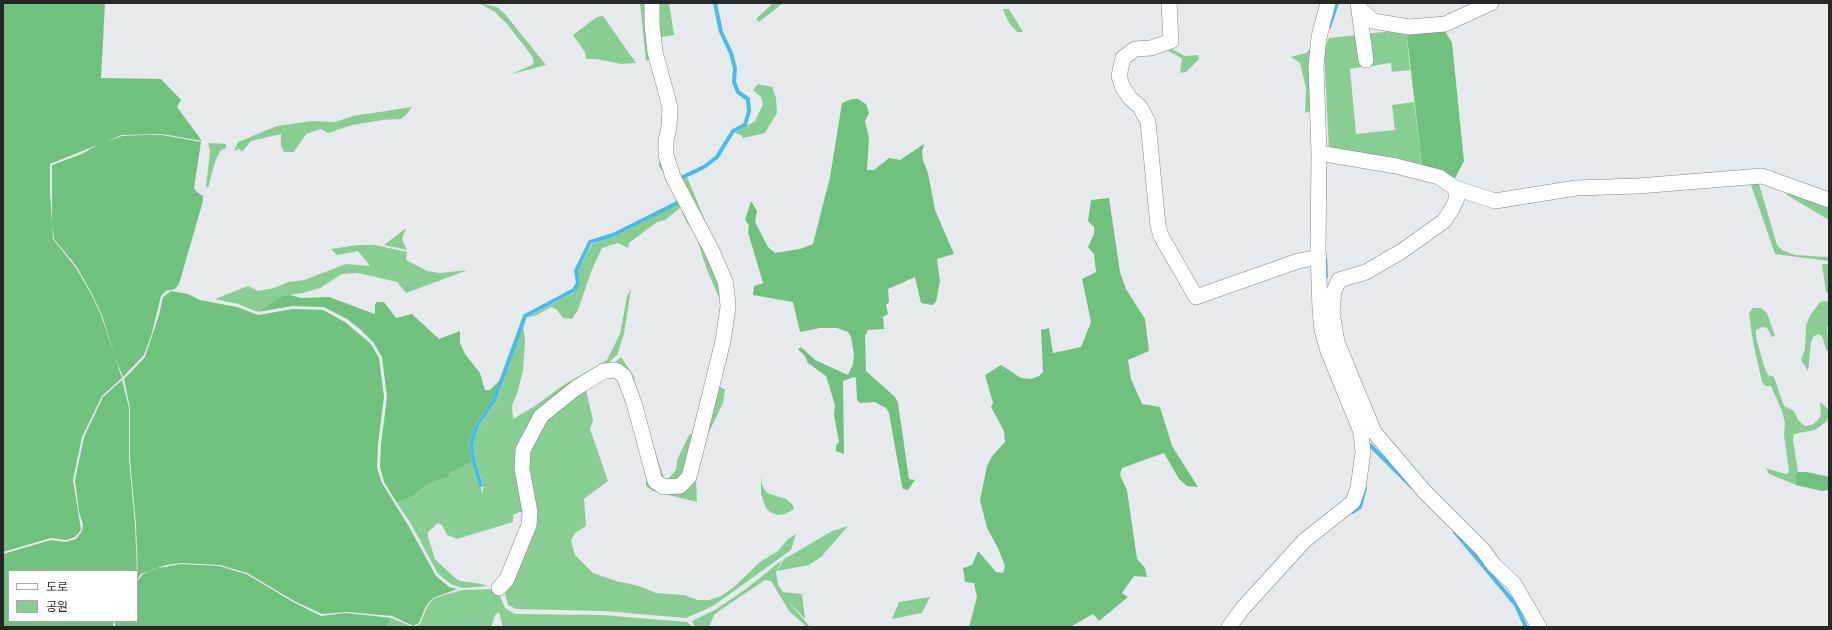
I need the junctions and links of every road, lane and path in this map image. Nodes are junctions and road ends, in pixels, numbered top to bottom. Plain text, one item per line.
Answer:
1 (652, 3) edge
2 (1169, 3) edge
3 (1328, 3) edge
4 (1491, 3) edge
5 (1358, 6) edge
6 (1366, 60) dead end
7 (1319, 153) junction
8 (1455, 188) junction
9 (1829, 200) edge
10 (1319, 257) junction
11 (499, 588) dead end
12 (1229, 627) edge
13 (1539, 627) edge

1 - 11 street
2 - 10 street
3 - 7 street
4 - 5 street
5 - 6 street
7 - 8 street
7 - 10 street
8 - 9 street
8 - 13 street
10 - 12 street

